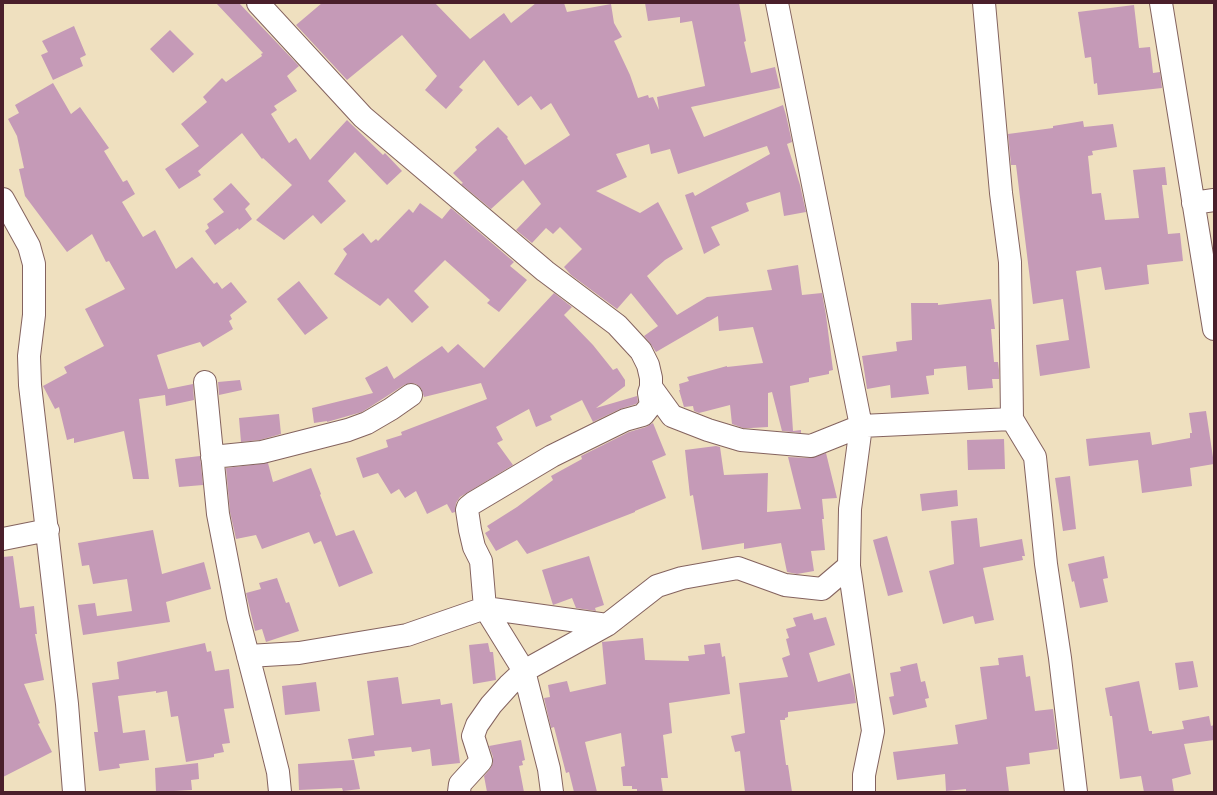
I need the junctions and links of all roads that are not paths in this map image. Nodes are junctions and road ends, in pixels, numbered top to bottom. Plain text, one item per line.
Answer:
1 (258, 3) edge
2 (777, 3) edge
3 (984, 3) edge
4 (1161, 3) edge
5 (3, 199) edge
6 (1204, 201) edge
7 (1214, 329) edge
8 (205, 382) dead end
9 (651, 387) junction
10 (411, 395) dead end
11 (1012, 419) junction
12 (861, 426) junction
13 (212, 457) junction
14 (48, 530) junction
15 (3, 538) edge
16 (849, 566) junction
17 (485, 608) junction
18 (607, 625) junction
19 (248, 656) junction
20 (524, 671) junction
21 (74, 792) edge
22 (280, 792) edge
23 (459, 792) edge
24 (552, 792) edge
25 (864, 792) edge
26 (1076, 792) edge

1 - 9 street
2 - 12 street
3 - 11 street
4 - 6 street
5 - 14 street
6 - 7 street
8 - 13 street
9 - 12 street
9 - 17 street
10 - 13 street
11 - 12 street
11 - 26 street
12 - 16 street
13 - 19 street
14 - 15 street
14 - 21 street
16 - 18 street
16 - 25 street
17 - 18 street
17 - 19 street
17 - 20 street
18 - 20 street
19 - 22 street
20 - 23 street
20 - 24 street

